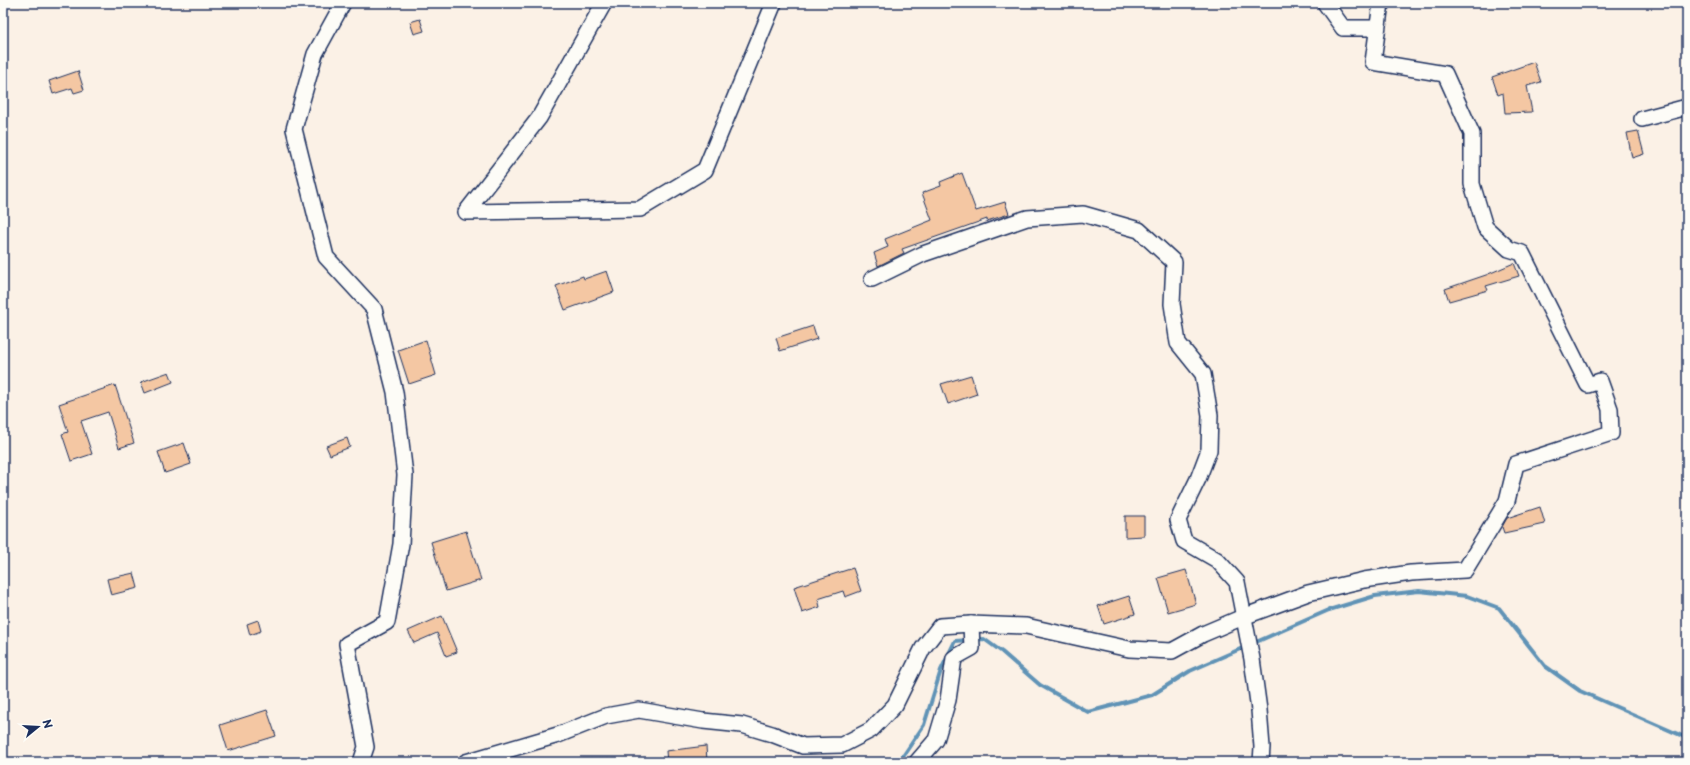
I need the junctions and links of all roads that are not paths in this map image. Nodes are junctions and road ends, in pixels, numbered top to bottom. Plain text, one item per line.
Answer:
1 (343, 3) edge
2 (604, 3) edge
3 (774, 3) edge
4 (1324, 3) edge
5 (1381, 3) edge
6 (1377, 28) junction
7 (1687, 107) edge
8 (1642, 119) dead end
9 (872, 279) dead end
10 (1243, 617) junction
11 (970, 624) junction
12 (361, 762) edge
13 (466, 762) edge
14 (917, 762) edge
15 (1260, 762) edge

1 - 12 street
2 - 3 street
4 - 6 street
5 - 6 street
6 - 10 street
7 - 8 street
9 - 10 street
10 - 11 street
10 - 15 street
11 - 13 street
11 - 14 street

